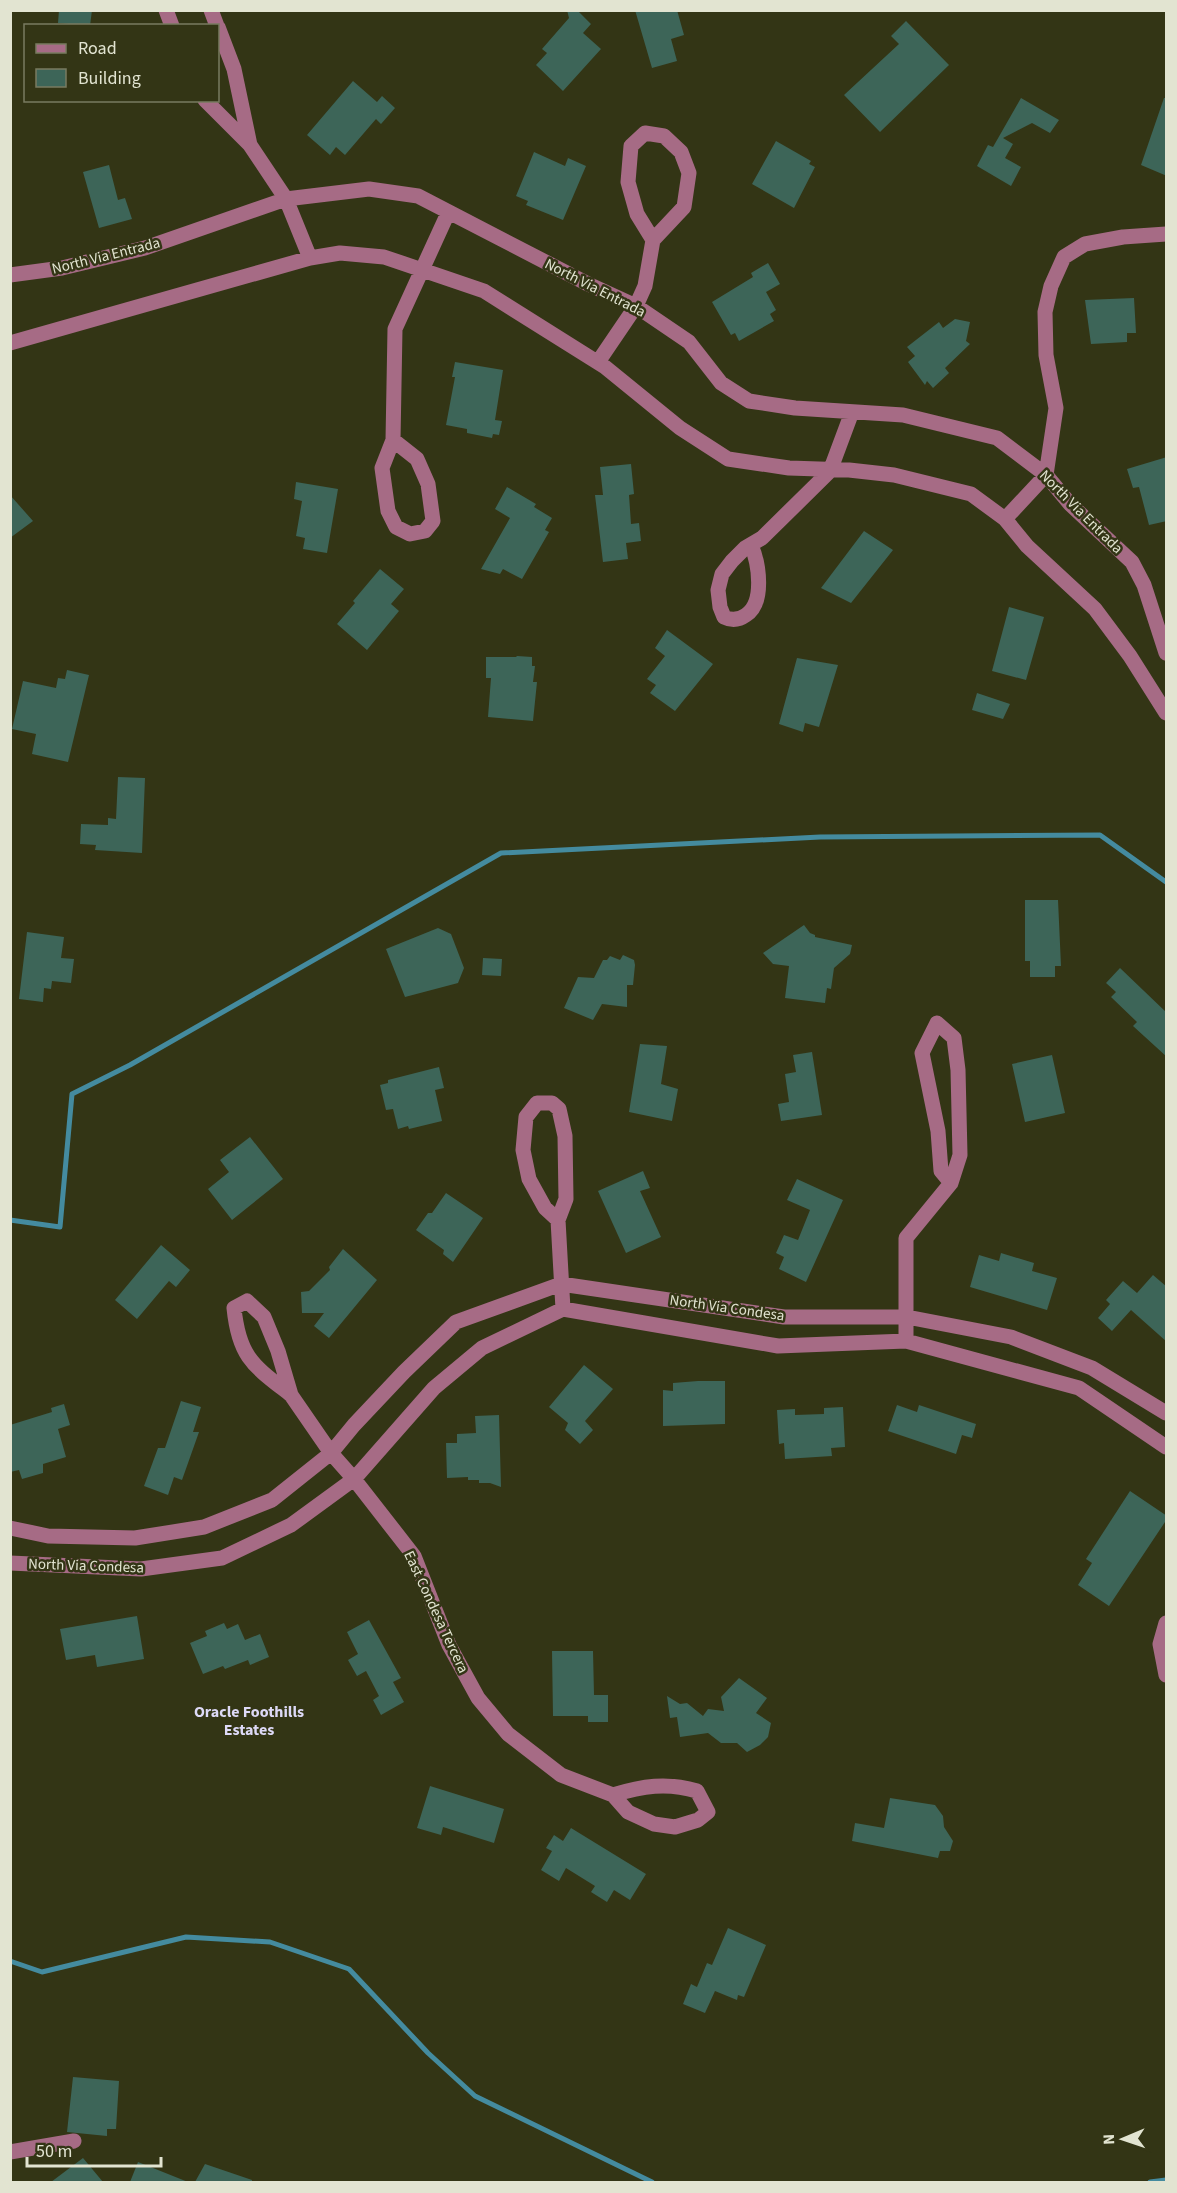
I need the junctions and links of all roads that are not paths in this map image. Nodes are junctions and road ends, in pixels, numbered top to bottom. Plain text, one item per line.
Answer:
1 (219, 31) edge
2 (207, 102) edge
3 (250, 145) junction
4 (286, 199) junction
5 (448, 213) junction
6 (1167, 234) edge
7 (653, 240) junction
8 (310, 258) junction
9 (422, 270) junction
10 (10, 275) edge
11 (636, 306) junction
12 (10, 343) edge
13 (598, 362) junction
14 (852, 412) junction
15 (393, 440) junction
16 (830, 471) junction
17 (1046, 475) junction
18 (1005, 519) junction
19 (751, 545) dead end
20 (1167, 653) edge
21 (1167, 713) edge
22 (959, 1108) junction
23 (933, 1109) junction
24 (951, 1183) junction
25 (558, 1220) junction
26 (561, 1284) junction
27 (563, 1309) junction
28 (907, 1317) junction
29 (906, 1341) junction
30 (291, 1395) junction
31 (1167, 1413) edge
32 (1167, 1447) edge
33 (331, 1453) junction
34 (354, 1479) junction
35 (10, 1528) edge
36 (10, 1563) edge
37 (1167, 1623) edge
38 (1167, 1675) edge
39 (613, 1795) junction
40 (74, 2141) dead end
41 (10, 2152) edge

1 - 3 street
2 - 3 street
3 - 4 street
4 - 5 street, North Via Entrada
4 - 8 street
4 - 10 street, North Via Entrada
5 - 9 street
5 - 11 street, North Via Entrada
6 - 17 street
7 - 7 street
7 - 11 street
8 - 9 street
8 - 12 street
9 - 13 street
9 - 15 street
11 - 13 street
11 - 14 street, North Via Entrada
13 - 16 street
14 - 16 street
14 - 17 street, North Via Entrada
15 - 15 street
16 - 18 street
16 - 19 street
17 - 18 street
17 - 20 street, North Via Entrada
18 - 21 street
22 - 23 street
22 - 23 street
22 - 24 street
23 - 24 street
24 - 28 street
25 - 25 street
25 - 26 street
26 - 27 street
26 - 28 street, North Via Condesa
26 - 33 street, North Via Condesa
27 - 29 street, North Via Condesa
27 - 34 street, North Via Condesa
28 - 29 street
28 - 31 street, North Via Condesa
29 - 32 street, North Via Condesa
30 - 30 street
30 - 33 street
33 - 34 street
33 - 35 street, North Via Condesa
34 - 36 street, North Via Condesa
34 - 39 street, East Condesa Tercera
37 - 38 street
39 - 39 street, East Condesa Tercera
40 - 41 street

